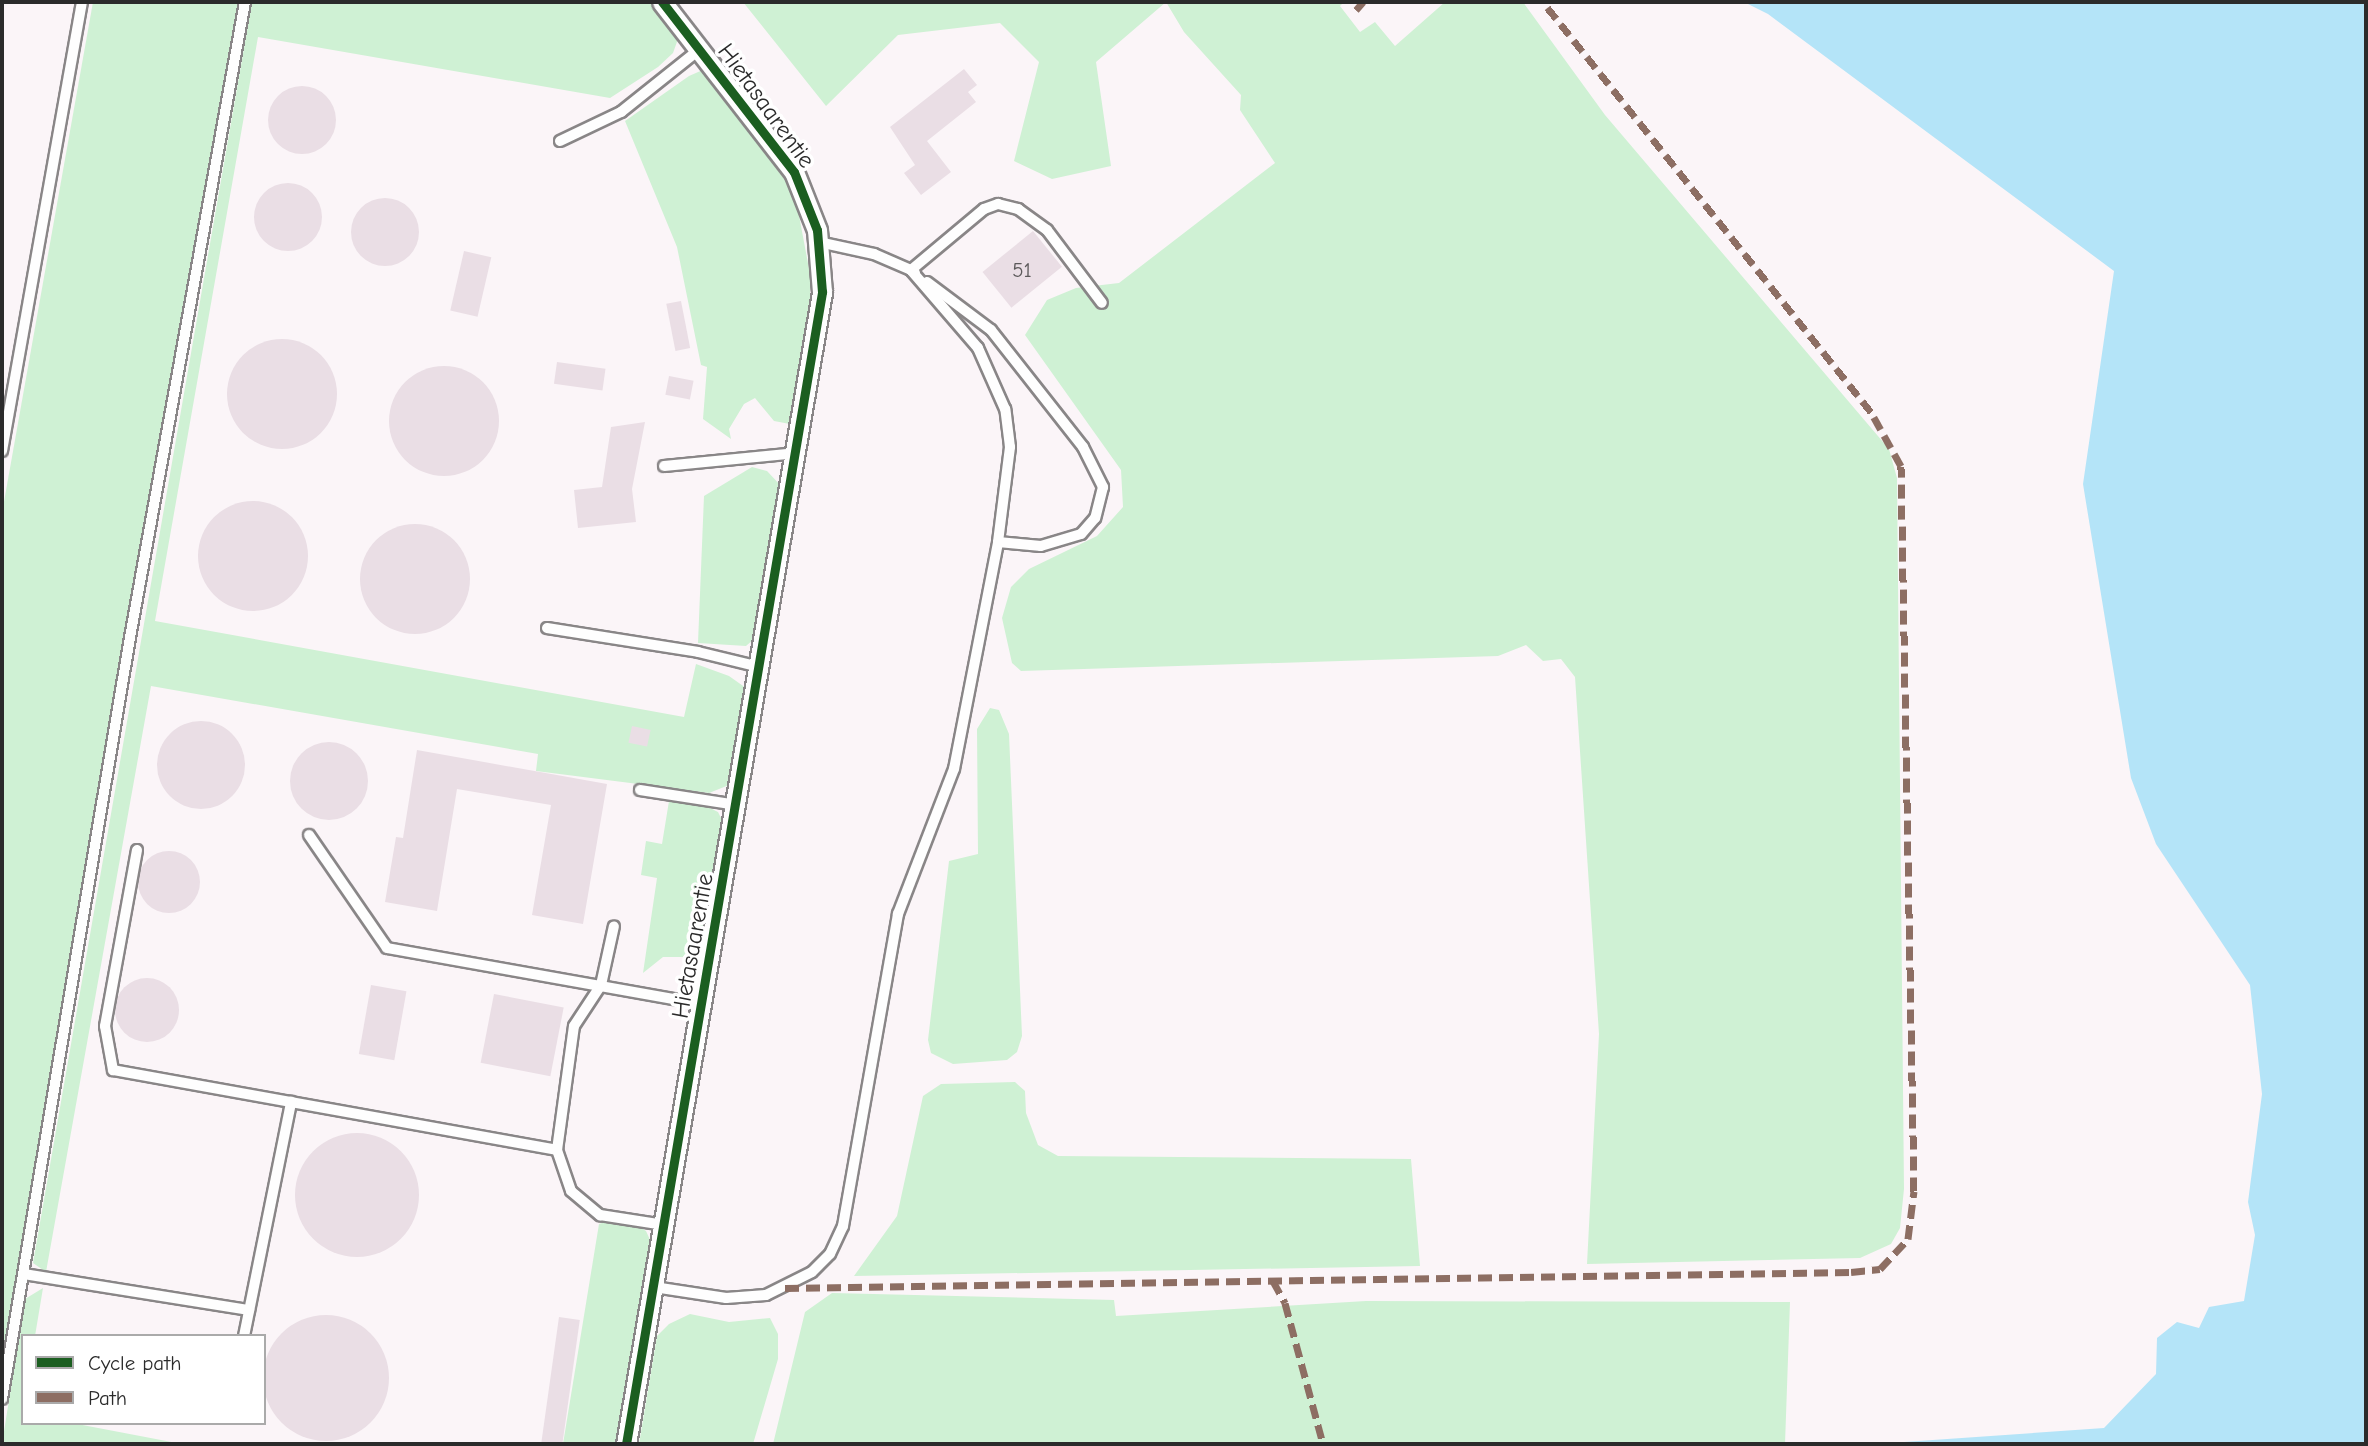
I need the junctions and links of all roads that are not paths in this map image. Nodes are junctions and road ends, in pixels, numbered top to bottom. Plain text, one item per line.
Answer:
1 (82, 2) edge
2 (245, 2) edge
3 (662, 2) edge
4 (701, 49) junction
5 (560, 141) dead end
6 (819, 242) junction
7 (911, 270) junction
8 (1102, 303) dead end
9 (2, 451) edge
10 (797, 453) junction
11 (664, 466) dead end
12 (998, 542) junction
13 (547, 628) dead end
14 (761, 667) junction
15 (640, 790) dead end
16 (738, 805) junction
17 (309, 835) dead end
18 (137, 849) dead end
19 (614, 926) dead end
20 (601, 985) junction
21 (703, 1004) junction
22 (291, 1102) junction
23 (557, 1150) junction
24 (664, 1225) junction
25 (24, 1274) junction
26 (654, 1287) junction
27 (249, 1310) junction
28 (244, 1334) edge
29 (2, 1399) edge
30 (626, 1444) edge

1 - 9 lane
2 - 25 lane
3 - 4 street, Hietasaarentie
4 - 5 lane
4 - 6 street, Hietasaarentie
6 - 7 lane
6 - 10 street, Hietasaarentie
7 - 8 lane
7 - 12 lane
7 - 12 lane
10 - 11 lane
10 - 14 street, Hietasaarentie
12 - 26 lane
13 - 14 lane
14 - 16 street, Hietasaarentie
15 - 16 lane
16 - 21 street, Hietasaarentie
17 - 20 lane
18 - 22 lane
19 - 20 lane
20 - 21 lane
20 - 23 lane
21 - 24 street, Hietasaarentie
22 - 23 lane
22 - 27 lane
23 - 24 lane
24 - 26 street, Hietasaarentie
25 - 27 lane
25 - 29 lane
26 - 30 street, Hietasaarentie
27 - 28 lane

